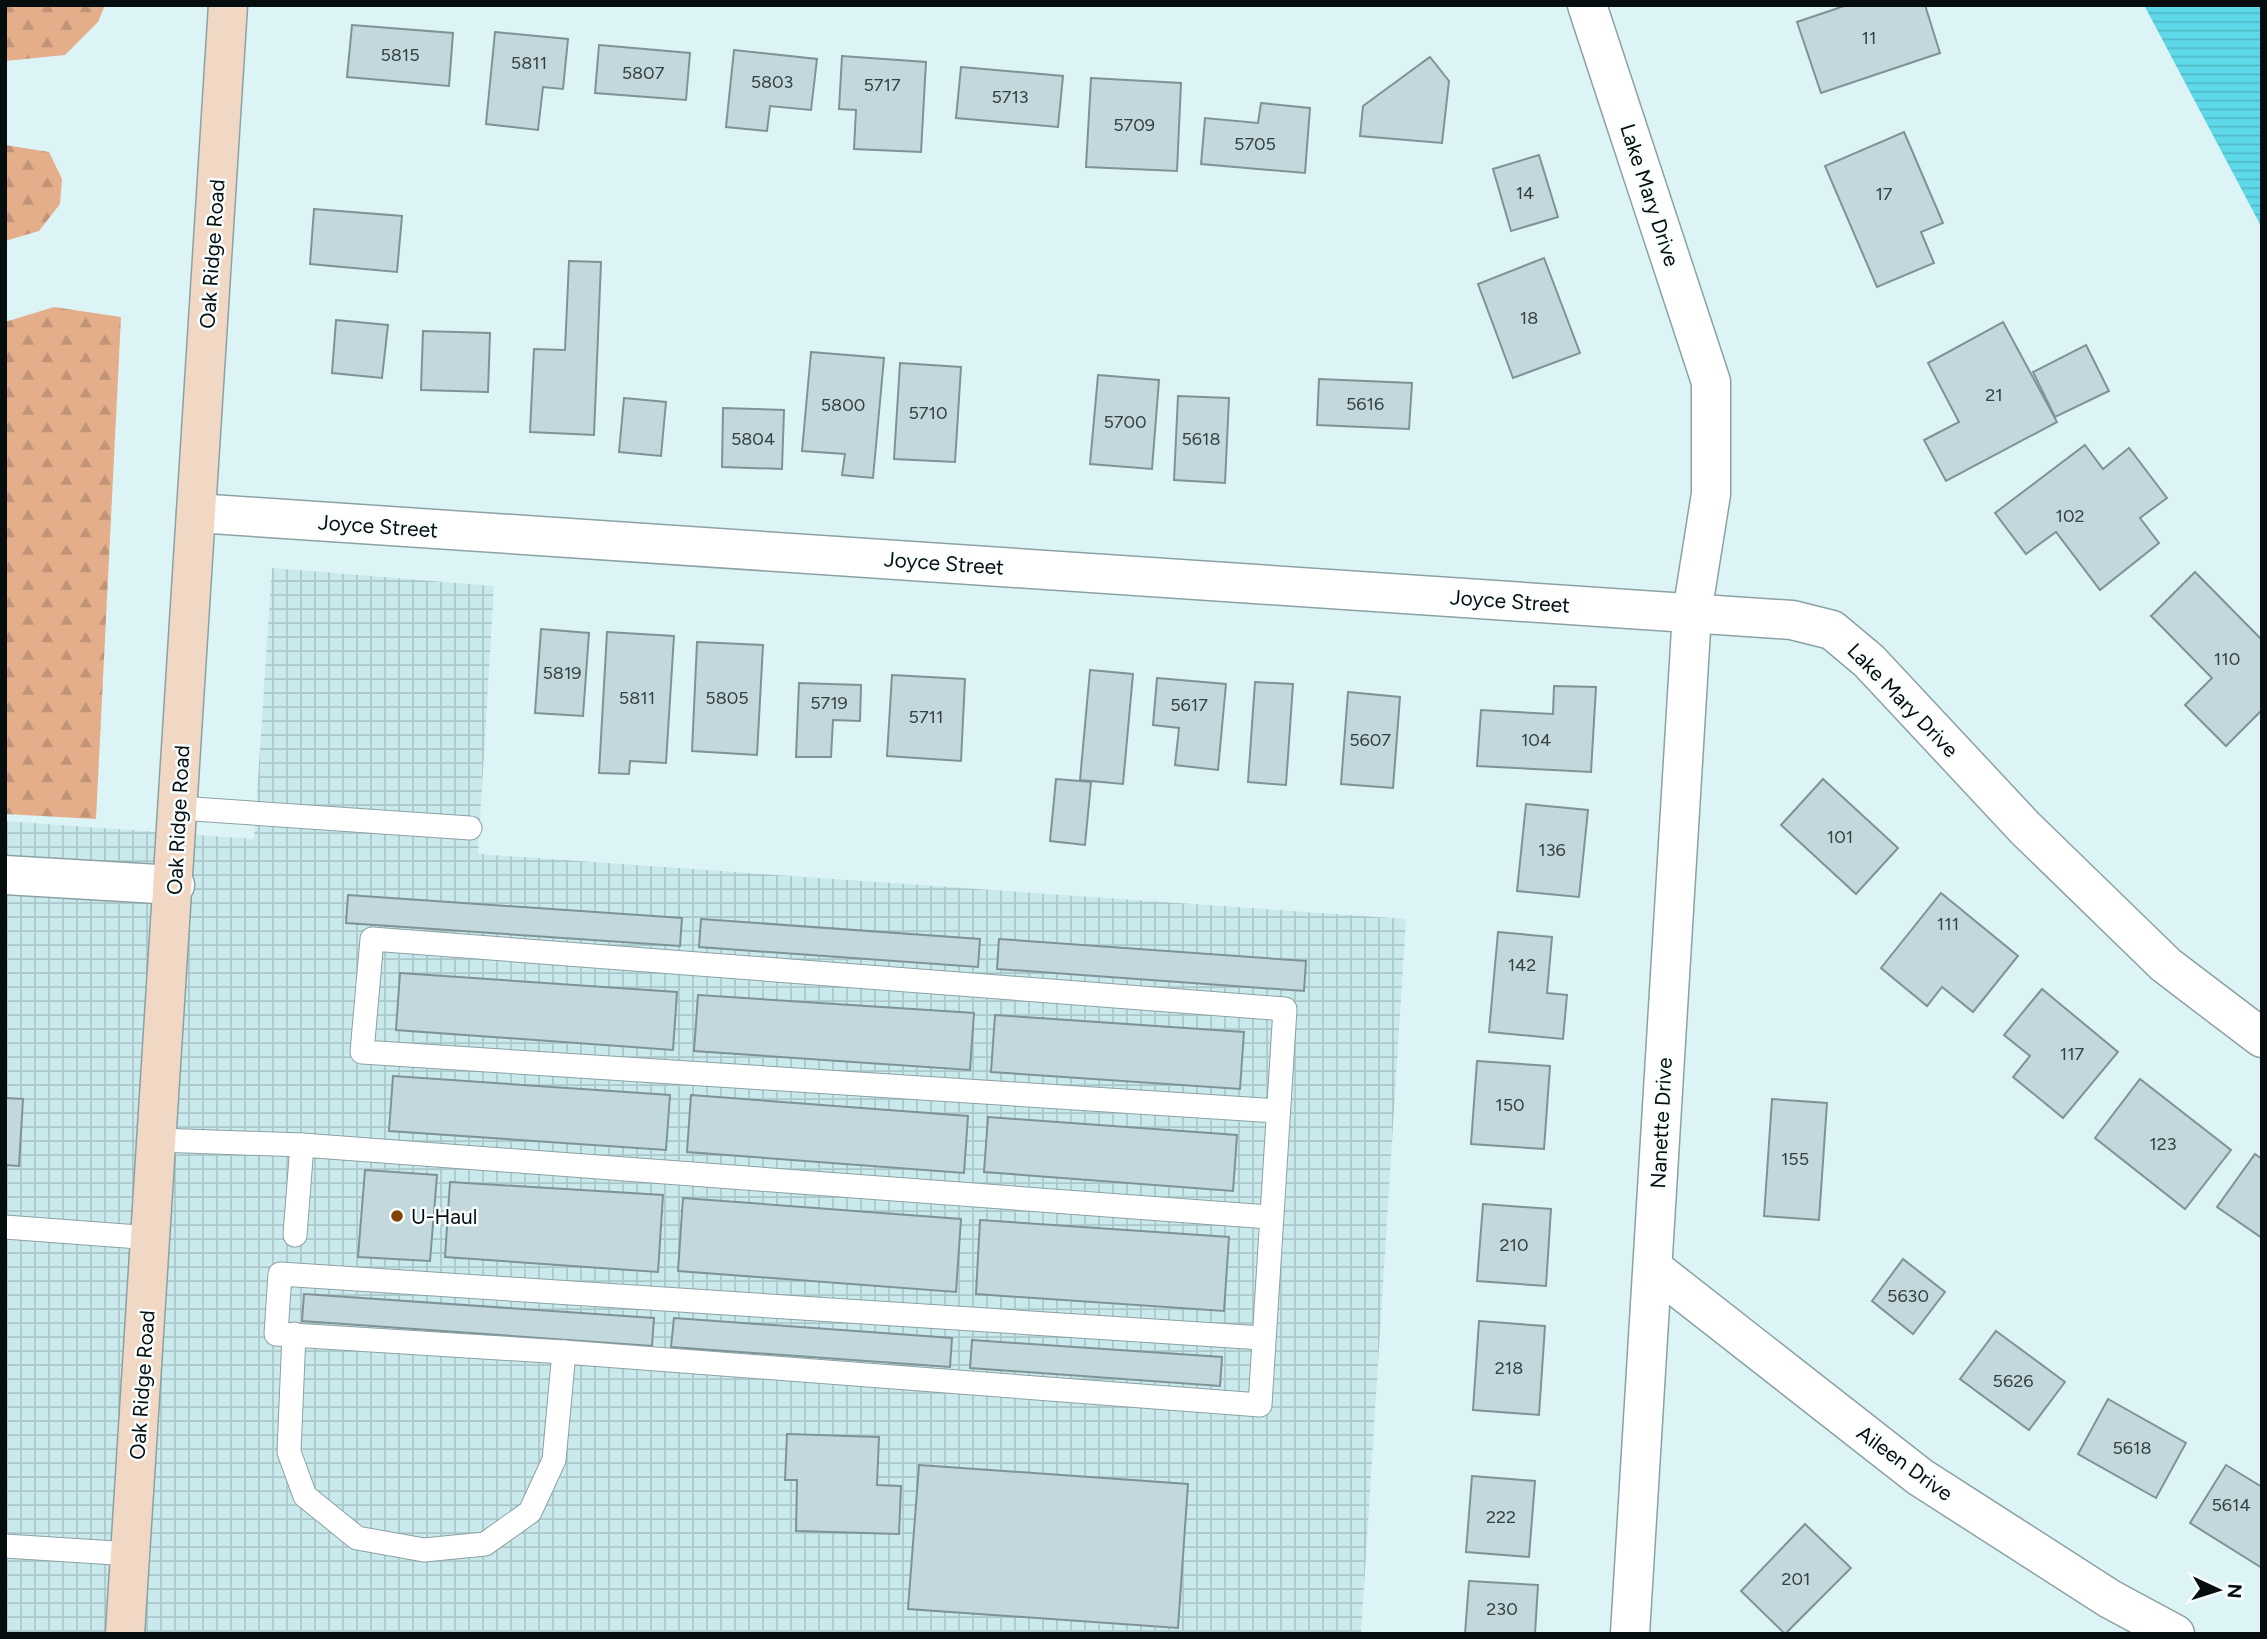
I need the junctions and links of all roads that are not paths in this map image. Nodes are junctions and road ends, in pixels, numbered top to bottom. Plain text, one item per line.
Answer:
1 (228, 5) edge
2 (1587, 5) edge
3 (196, 513) junction
4 (1692, 613) junction
5 (179, 808) junction
6 (470, 828) dead end
7 (5, 874) edge
8 (175, 885) junction
9 (2262, 1038) edge
10 (1278, 1111) junction
11 (158, 1140) junction
12 (302, 1145) junction
13 (1269, 1217) junction
14 (5, 1227) edge
15 (295, 1236) dead end
16 (152, 1237) junction
17 (1653, 1268) junction
18 (294, 1334) junction
19 (1262, 1338) junction
20 (564, 1352) junction
21 (5, 1546) edge
22 (131, 1554) junction
23 (2109, 1616) edge
24 (125, 1634) edge
25 (1630, 1634) edge
26 (2175, 1634) edge

1 - 3 main road, Oak Ridge Road
2 - 4 street, Lake Mary Drive
3 - 4 street, Joyce Street
3 - 5 main road, Oak Ridge Road
4 - 9 street, Lake Mary Drive
4 - 17 street, Nanette Drive
5 - 6 lane
5 - 8 main road, Oak Ridge Road
7 - 8 street
8 - 11 main road, Oak Ridge Road
10 - 10 lane
10 - 13 lane
11 - 12 lane
11 - 16 main road, Oak Ridge Road
12 - 13 lane
12 - 15 lane
13 - 19 lane
14 - 16 lane
16 - 22 main road, Oak Ridge Road
17 - 23 street, Aileen Drive
17 - 25 street, Nanette Drive
18 - 19 lane
18 - 20 lane
18 - 20 lane
19 - 20 lane
21 - 22 lane
22 - 24 main road, Oak Ridge Road
23 - 26 street, Aileen Drive

